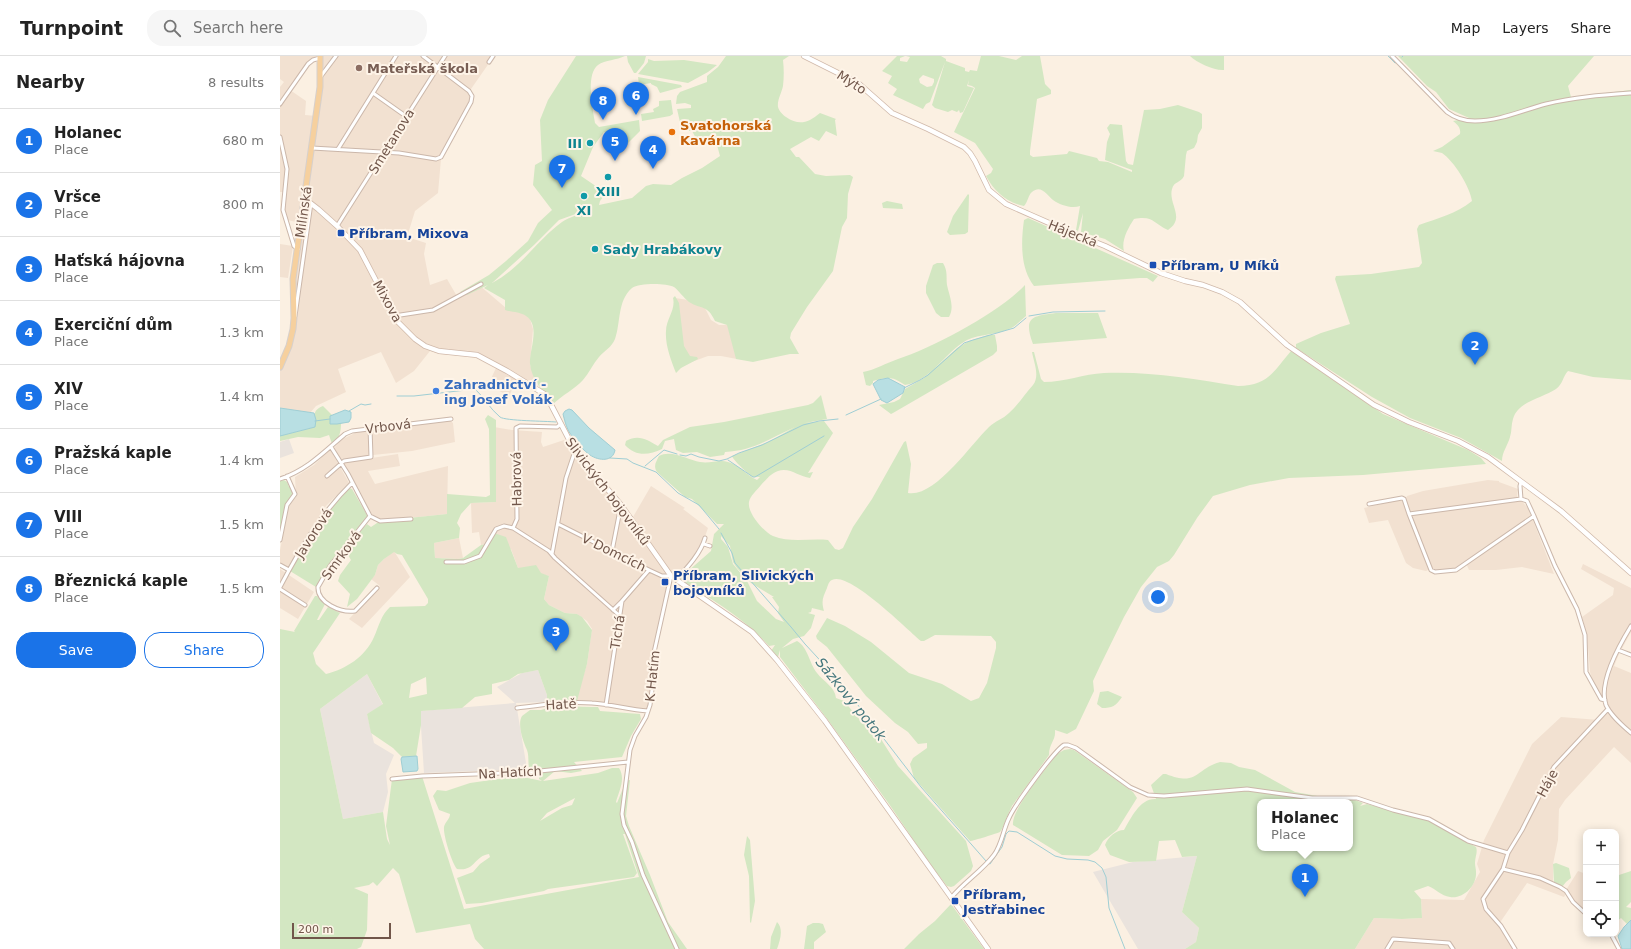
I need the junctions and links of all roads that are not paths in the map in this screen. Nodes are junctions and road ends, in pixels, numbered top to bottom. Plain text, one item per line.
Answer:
1 (336, 56) edge
2 (396, 56) edge
3 (423, 56) edge
4 (445, 56) edge
5 (493, 56) edge
6 (804, 56) edge
7 (1392, 56) edge
8 (320, 57) edge
9 (489, 62) dead end
10 (437, 68) junction
11 (321, 76) junction
12 (373, 93) junction
13 (1631, 93) edge
14 (876, 100) joint
15 (280, 104) edge
16 (407, 116) junction
17 (280, 137) edge
18 (312, 148) junction
19 (338, 149) junction
20 (384, 152) junction
21 (305, 200) junction
22 (311, 203) junction
23 (337, 226) junction
24 (298, 248) junction
25 (305, 249) junction
26 (480, 284) dead end
27 (394, 316) junction
28 (294, 318) junction
29 (280, 367) edge
30 (552, 406) joint
31 (451, 418) dead end
32 (561, 424) junction
33 (370, 428) junction
34 (331, 447) junction
35 (575, 451) junction
36 (340, 463) junction
37 (287, 476) junction
38 (327, 476) dead end
39 (280, 479) edge
40 (1521, 482) junction
41 (352, 483) junction
42 (1521, 499) junction
43 (1369, 504) dead end
44 (621, 505) junction
45 (1409, 514) junction
46 (370, 516) junction
47 (1534, 516) junction
48 (411, 518) dead end
49 (558, 524) junction
50 (513, 528) junction
51 (705, 538) dead end
52 (280, 540) edge
53 (704, 544) junction
54 (710, 546) dead end
55 (612, 551) junction
56 (552, 554) junction
57 (446, 562) dead end
58 (280, 565) edge
59 (289, 570) junction
60 (649, 570) junction
61 (1631, 573) edge
62 (671, 576) junction
63 (676, 580) junction
64 (280, 588) edge
65 (377, 588) dead end
66 (622, 601) junction
67 (306, 605) dead end
68 (613, 610) junction
69 (620, 616) junction
70 (1631, 626) edge
71 (1618, 650) junction
72 (1631, 655) edge
73 (1605, 700) junction
74 (606, 705) junction
75 (517, 708) dead end
76 (1608, 709) junction
77 (648, 711) junction
78 (1631, 733) edge
79 (628, 762) junction
80 (392, 779) dead end
81 (1508, 853) junction
82 (1503, 869) junction
83 (951, 898) junction
84 (1583, 911) edge
85 (1613, 937) edge
86 (677, 949) edge
87 (988, 949) edge
88 (1387, 949) edge
89 (1453, 949) edge
90 (1515, 949) edge
91 (1620, 949) edge

1 - 11 street
2 - 12 street
3 - 10 street
4 - 10 street, Smetanova
5 - 9 street
6 - 14 street, Mýto
7 - 13 street
8 - 11 main road, Milínská
8 - 15 street
10 - 16 street, Smetanova
10 - 20 street
11 - 18 main road, Milínská
12 - 16 street
12 - 19 street
14 - 40 street, Hájecká
16 - 20 street, Smetanova
17 - 24 street
18 - 19 street
18 - 21 main road, Milínská
19 - 20 street
20 - 23 street, Smetanova
21 - 22 street, Mixova
21 - 24 main road, Milínská
22 - 23 street, Mixova
22 - 25 street
23 - 27 street, Mixova
24 - 25 street
24 - 28 main road, Milínská
25 - 28 street
26 - 27 street
27 - 30 street, Mixova
28 - 29 main road, Milínská
30 - 32 street, Slivických bojovníků
31 - 33 street, Vrbová
32 - 35 street, Slivických bojovníků
32 - 50 street, Habrová
33 - 34 street, Vrbová
33 - 36 street
34 - 36 street
34 - 37 street, Vrbová
35 - 44 street, Slivických bojovníků
35 - 49 street
36 - 38 street
36 - 41 street
37 - 39 street, Vrbová
37 - 52 street
40 - 42 street
40 - 61 street, Hájecká
41 - 46 street
41 - 59 street, Javorová
42 - 45 street
42 - 47 street
43 - 45 street
44 - 55 street
44 - 62 street, Slivických bojovníků
45 - 47 street
46 - 48 street
46 - 65 street, Smrková
47 - 73 street
49 - 55 street, V Domcích
49 - 56 street
50 - 56 street
50 - 57 street
51 - 53 street
53 - 54 street
53 - 63 street
55 - 60 street, V Domcích
56 - 68 street
58 - 59 street
59 - 64 street, Javorová
60 - 62 street, V Domcích
60 - 66 street, Tichá
62 - 63 street, Slivických bojovníků
62 - 77 street, K Hatím
63 - 83 street, Slivických bojovníků
64 - 67 street
66 - 68 street
66 - 69 street, Tichá
68 - 69 street
69 - 74 street, Tichá
70 - 71 street
71 - 72 street
71 - 73 street
73 - 76 street
74 - 75 street, Hatě
74 - 77 street, K Hatím
76 - 78 street
76 - 81 street, Háje
77 - 79 street
79 - 80 street, Na Hatích
79 - 86 street
81 - 82 street, Háje
81 - 83 street
82 - 84 street
82 - 90 street, Háje
83 - 87 street, Slivických bojovníků
85 - 91 street
88 - 89 street

